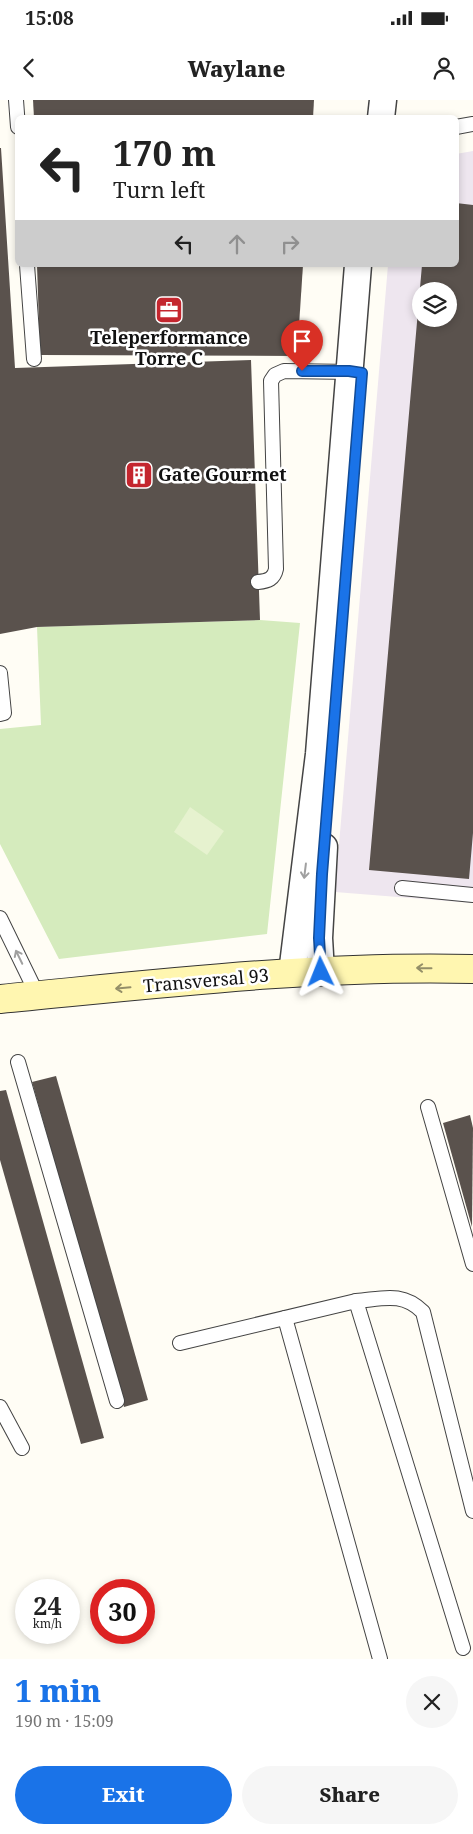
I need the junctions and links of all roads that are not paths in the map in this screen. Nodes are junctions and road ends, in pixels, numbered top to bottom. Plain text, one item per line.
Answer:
1 (16, 100) edge
2 (370, 100) edge
3 (383, 100) edge
4 (17, 115) edge
5 (369, 115) edge
6 (382, 115) edge
7 (473, 124) edge
8 (459, 126) edge
9 (27, 267) edge
10 (358, 267) edge
11 (370, 267) edge
12 (34, 359) dead end
13 (355, 372) junction
14 (258, 582) dead end
15 (0, 673) edge
16 (0, 714) edge
17 (402, 888) dead end
18 (473, 895) edge
19 (0, 918) edge
20 (473, 969) edge
21 (321, 972) junction
22 (292, 973) junction
23 (38, 996) junction
24 (0, 999) edge
25 (18, 1062) dead end
26 (428, 1107) dead end
27 (473, 1264) edge
28 (356, 1301) junction
29 (285, 1318) junction
30 (180, 1343) dead end
31 (118, 1401) dead end
32 (0, 1407) edge
33 (22, 1448) dead end
34 (473, 1511) edge
35 (463, 1648) dead end
36 (380, 1659) edge

1 - 4 lane
2 - 5 street
3 - 6 street
7 - 8 lane
9 - 12 lane
10 - 13 street
11 - 13 street
13 - 14 lane
13 - 21 street
13 -> 22 street
15 - 16 lane
17 - 18 lane
23 -> 19 lane
20 -> 21 main road, Transversal 93
21 - 22 main road, Transversal 93
22 -> 23 main road, Transversal 93
23 - 24 main road, Transversal 93
25 - 31 lane
26 - 27 lane
28 - 29 lane
28 - 34 lane
28 - 35 lane
29 - 30 lane
29 - 36 lane
32 - 33 lane

